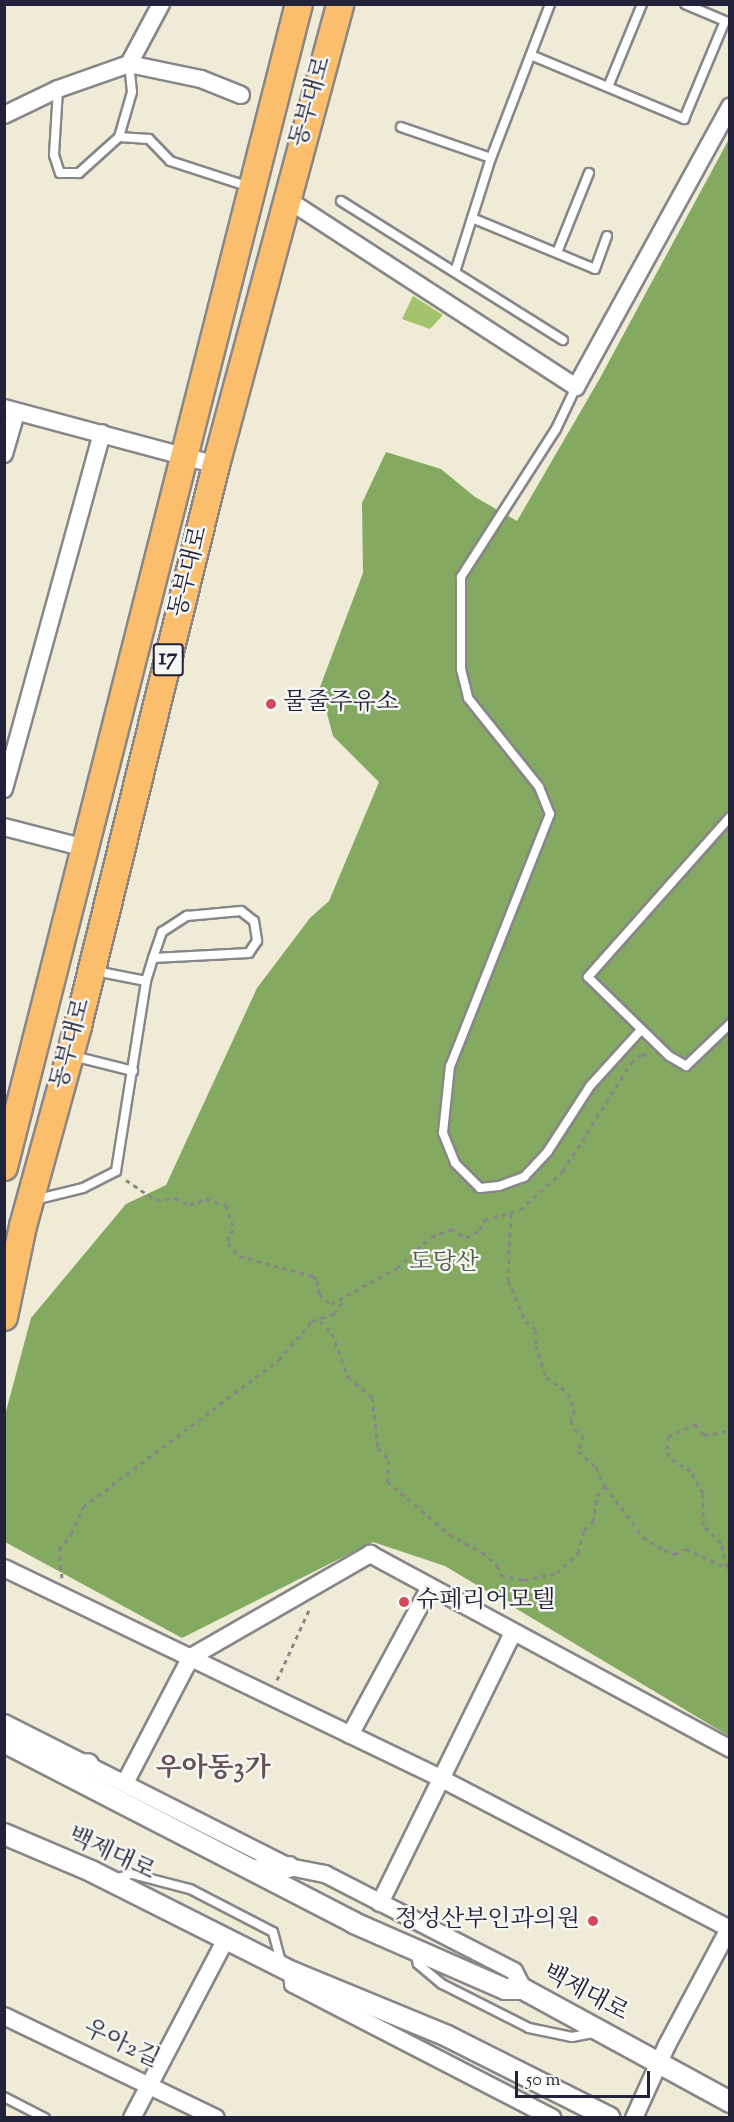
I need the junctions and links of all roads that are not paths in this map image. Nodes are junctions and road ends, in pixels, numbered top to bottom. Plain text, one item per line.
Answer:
1 (161, 4) edge
2 (299, 4) edge
3 (340, 4) edge
4 (550, 4) edge
5 (642, 4) edge
6 (685, 4) edge
7 (533, 56) junction
8 (129, 64) junction
9 (608, 87) junction
10 (58, 89) junction
11 (241, 95) dead end
12 (729, 107) edge
13 (4, 115) edge
14 (401, 128) dead end
15 (119, 137) junction
16 (491, 158) junction
17 (590, 173) dead end
18 (251, 188) junction
19 (285, 198) junction
20 (341, 201) dead end
21 (472, 218) junction
22 (607, 236) dead end
23 (558, 250) junction
24 (455, 272) junction
25 (563, 340) dead end
26 (576, 387) junction
27 (10, 411) edge
28 (102, 433) junction
29 (4, 454) edge
30 (184, 455) junction
31 (216, 465) junction
32 (4, 789) edge
33 (729, 817) edge
34 (4, 826) edge
35 (85, 848) junction
36 (153, 958) junction
37 (92, 970) junction
38 (146, 981) junction
39 (729, 1024) edge
40 (641, 1030) junction
41 (70, 1055) junction
42 (133, 1071) junction
43 (4, 1167) edge
44 (30, 1201) junction
45 (4, 1317) edge
46 (4, 1568) edge
47 (430, 1587) junction
48 (513, 1633) junction
49 (191, 1657) junction
50 (4, 1722) edge
51 (32, 1735) junction
52 (350, 1735) junction
53 (4, 1742) edge
54 (729, 1749) edge
55 (88, 1764) junction
56 (54, 1766) junction
57 (442, 1779) junction
58 (125, 1783) junction
59 (4, 1834) edge
60 (233, 1839) junction
61 (289, 1868) junction
62 (252, 1869) junction
63 (108, 1880) junction
64 (380, 1903) junction
65 (729, 1928) edge
66 (226, 1939) junction
67 (415, 1949) junction
68 (286, 1969) junction
69 (523, 1989) junction
70 (4, 2016) edge
71 (600, 2032) junction
72 (659, 2063) junction
73 (148, 2084) junction
74 (4, 2097) edge
75 (729, 2102) edge
76 (45, 2118) edge
77 (132, 2118) edge
78 (216, 2118) edge
79 (553, 2118) edge
80 (610, 2118) edge
81 (634, 2118) edge

1 - 8 street
2 - 18 main road, 동부대로 / 17
3 - 19 main road, 동부대로 / 17
4 - 7 lane
5 - 9 lane
6 - 9 lane
7 - 9 lane
7 - 16 lane
8 - 10 street
8 - 11 street
8 - 15 lane
10 - 13 street
10 - 15 lane
12 - 26 street
14 - 16 lane
15 - 18 lane
16 - 21 lane
17 - 23 lane
18 - 30 main road, 동부대로 / 17
19 - 26 street
19 - 31 main road, 동부대로 / 17
20 - 24 lane
21 - 23 lane
21 - 24 lane
22 - 23 lane
24 - 25 lane
26 - 40 lane
27 - 28 street
27 - 29 street
28 - 30 street
28 - 32 street
30 - 31 street
30 - 35 main road, 동부대로 / 17
31 - 37 main road, 동부대로 / 17
33 - 40 lane
34 - 35 street
35 - 43 main road, 동부대로 / 17
36 - 36 lane
36 - 38 lane
37 - 38 lane
37 - 41 main road, 동부대로 / 17
38 - 42 lane
39 - 40 lane
41 - 42 lane
41 - 44 main road, 동부대로 / 17
42 - 44 lane
44 - 45 main road, 동부대로 / 17
46 - 49 street
47 - 48 street
47 - 49 street
47 - 52 street
48 - 54 street
48 - 57 street
49 - 52 street
49 - 58 street
50 - 51 street
51 - 55 street
51 - 56 street
52 - 57 street
53 - 56 street, 백제대로
55 - 56 street
55 - 58 street
56 - 62 street, 백제대로
57 - 64 street
57 - 65 street
58 - 60 street
59 - 63 street, 백제대로
60 - 61 street
60 - 62 street
61 - 62 street
61 - 64 street
62 - 67 street, 백제대로
63 - 66 street, 백제대로
63 - 68 lane
64 - 69 street
65 - 72 street
66 - 68 street, 백제대로
66 - 73 street
67 - 69 street, 백제대로
67 - 71 lane
68 - 79 street, 백제대로
68 - 80 street, 백제대로
69 - 71 street, 백제대로
70 - 73 street, 우아2길
71 - 72 street, 백제대로
72 - 75 street, 백제대로
72 - 81 street
73 - 77 street
73 - 78 street, 우아2길
74 - 76 lane

